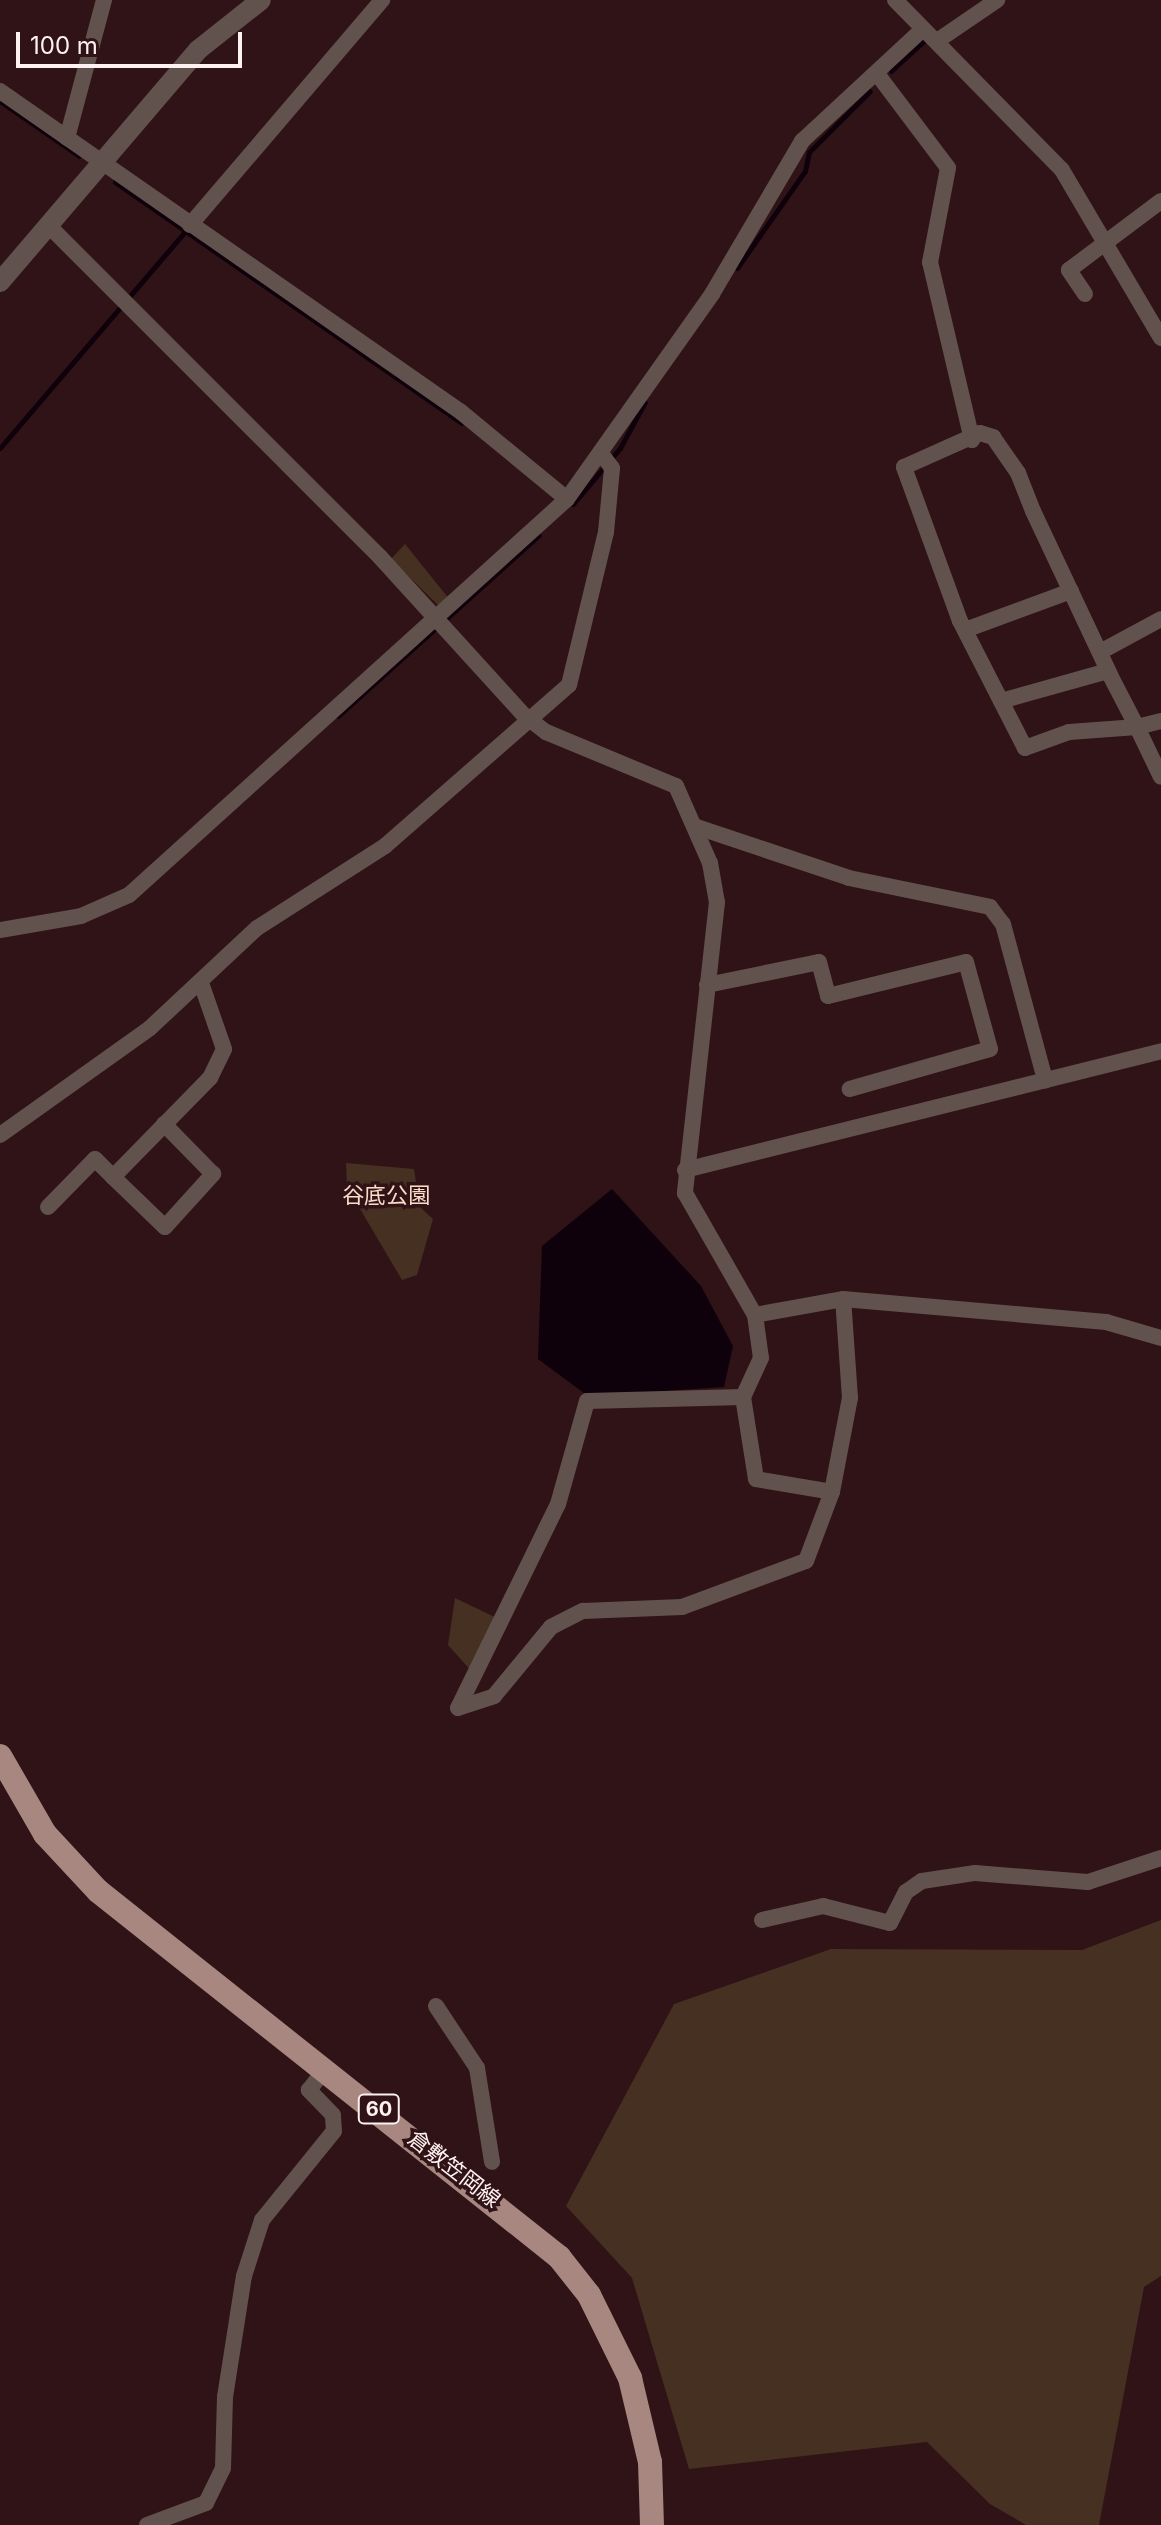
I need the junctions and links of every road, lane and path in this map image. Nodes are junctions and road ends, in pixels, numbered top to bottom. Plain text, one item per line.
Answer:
1 (104, 0) edge
2 (261, 0) edge
3 (382, 0) edge
4 (895, 0) edge
5 (997, 0) edge
6 (923, 29) junction
7 (937, 41) junction
8 (878, 75) junction
9 (0, 91) edge
10 (71, 141) junction
11 (101, 163) junction
12 (1161, 201) edge
13 (190, 225) junction
14 (49, 226) junction
15 (1107, 245) junction
16 (0, 282) edge
17 (1085, 294) dead end
18 (1161, 338) edge
19 (972, 440) junction
20 (607, 459) junction
21 (567, 499) junction
22 (1071, 591) junction
23 (1161, 619) edge
24 (442, 622) junction
25 (965, 630) junction
26 (1100, 652) junction
27 (1108, 671) junction
28 (1001, 701) junction
29 (1161, 721) edge
30 (533, 722) junction
31 (1137, 727) junction
32 (1161, 777) edge
33 (697, 827) junction
34 (0, 930) edge
35 (707, 985) junction
36 (202, 986) junction
37 (1161, 1051) edge
38 (1045, 1080) junction
39 (850, 1089) dead end
40 (164, 1124) junction
41 (0, 1135) edge
42 (685, 1170) junction
43 (113, 1177) junction
44 (48, 1207) dead end
45 (843, 1299) junction
46 (755, 1315) junction
47 (1161, 1338) edge
48 (743, 1397) junction
49 (832, 1492) junction
50 (0, 1756) edge
51 (1161, 1858) edge
52 (762, 1920) dead end
53 (436, 2006) dead end
54 (326, 2068) junction
55 (492, 2162) dead end
56 (147, 2525) edge
57 (652, 2525) edge

1 - 10 street
2 - 11 street
3 - 13 street
4 - 6 street
5 - 7 street
6 - 7 street
6 - 8 street
7 - 15 street
8 - 19 street
8 - 20 street
9 - 10 street
10 - 11 street
11 - 13 street
11 - 14 street
12 - 15 street
13 - 21 street
14 - 16 street
14 - 24 street
15 - 17 street
15 - 18 street
19 - 22 street
19 - 25 street
20 - 21 street
20 - 30 street
21 - 24 street
22 - 25 street
22 - 26 street
23 - 26 street
24 - 30 street
24 - 34 street
25 - 28 street
26 - 27 street
27 - 28 street
27 - 31 street
28 - 31 street
29 - 31 street
30 - 33 street
30 - 36 street
31 - 32 street
33 - 35 street
33 - 38 street
35 - 39 street
35 - 42 street
36 - 40 street
36 - 41 street
37 - 38 street
38 - 42 street
40 - 43 street
40 - 43 street
42 - 46 street
43 - 44 street
45 - 46 street
45 - 47 street
45 - 49 street
46 - 48 street
48 - 49 street
48 - 49 street
50 - 54 main road, 倉敷笠岡線 / 60
51 - 52 street
53 - 55 street
54 - 56 street
54 - 57 main road, 倉敷笠岡線 / 60

